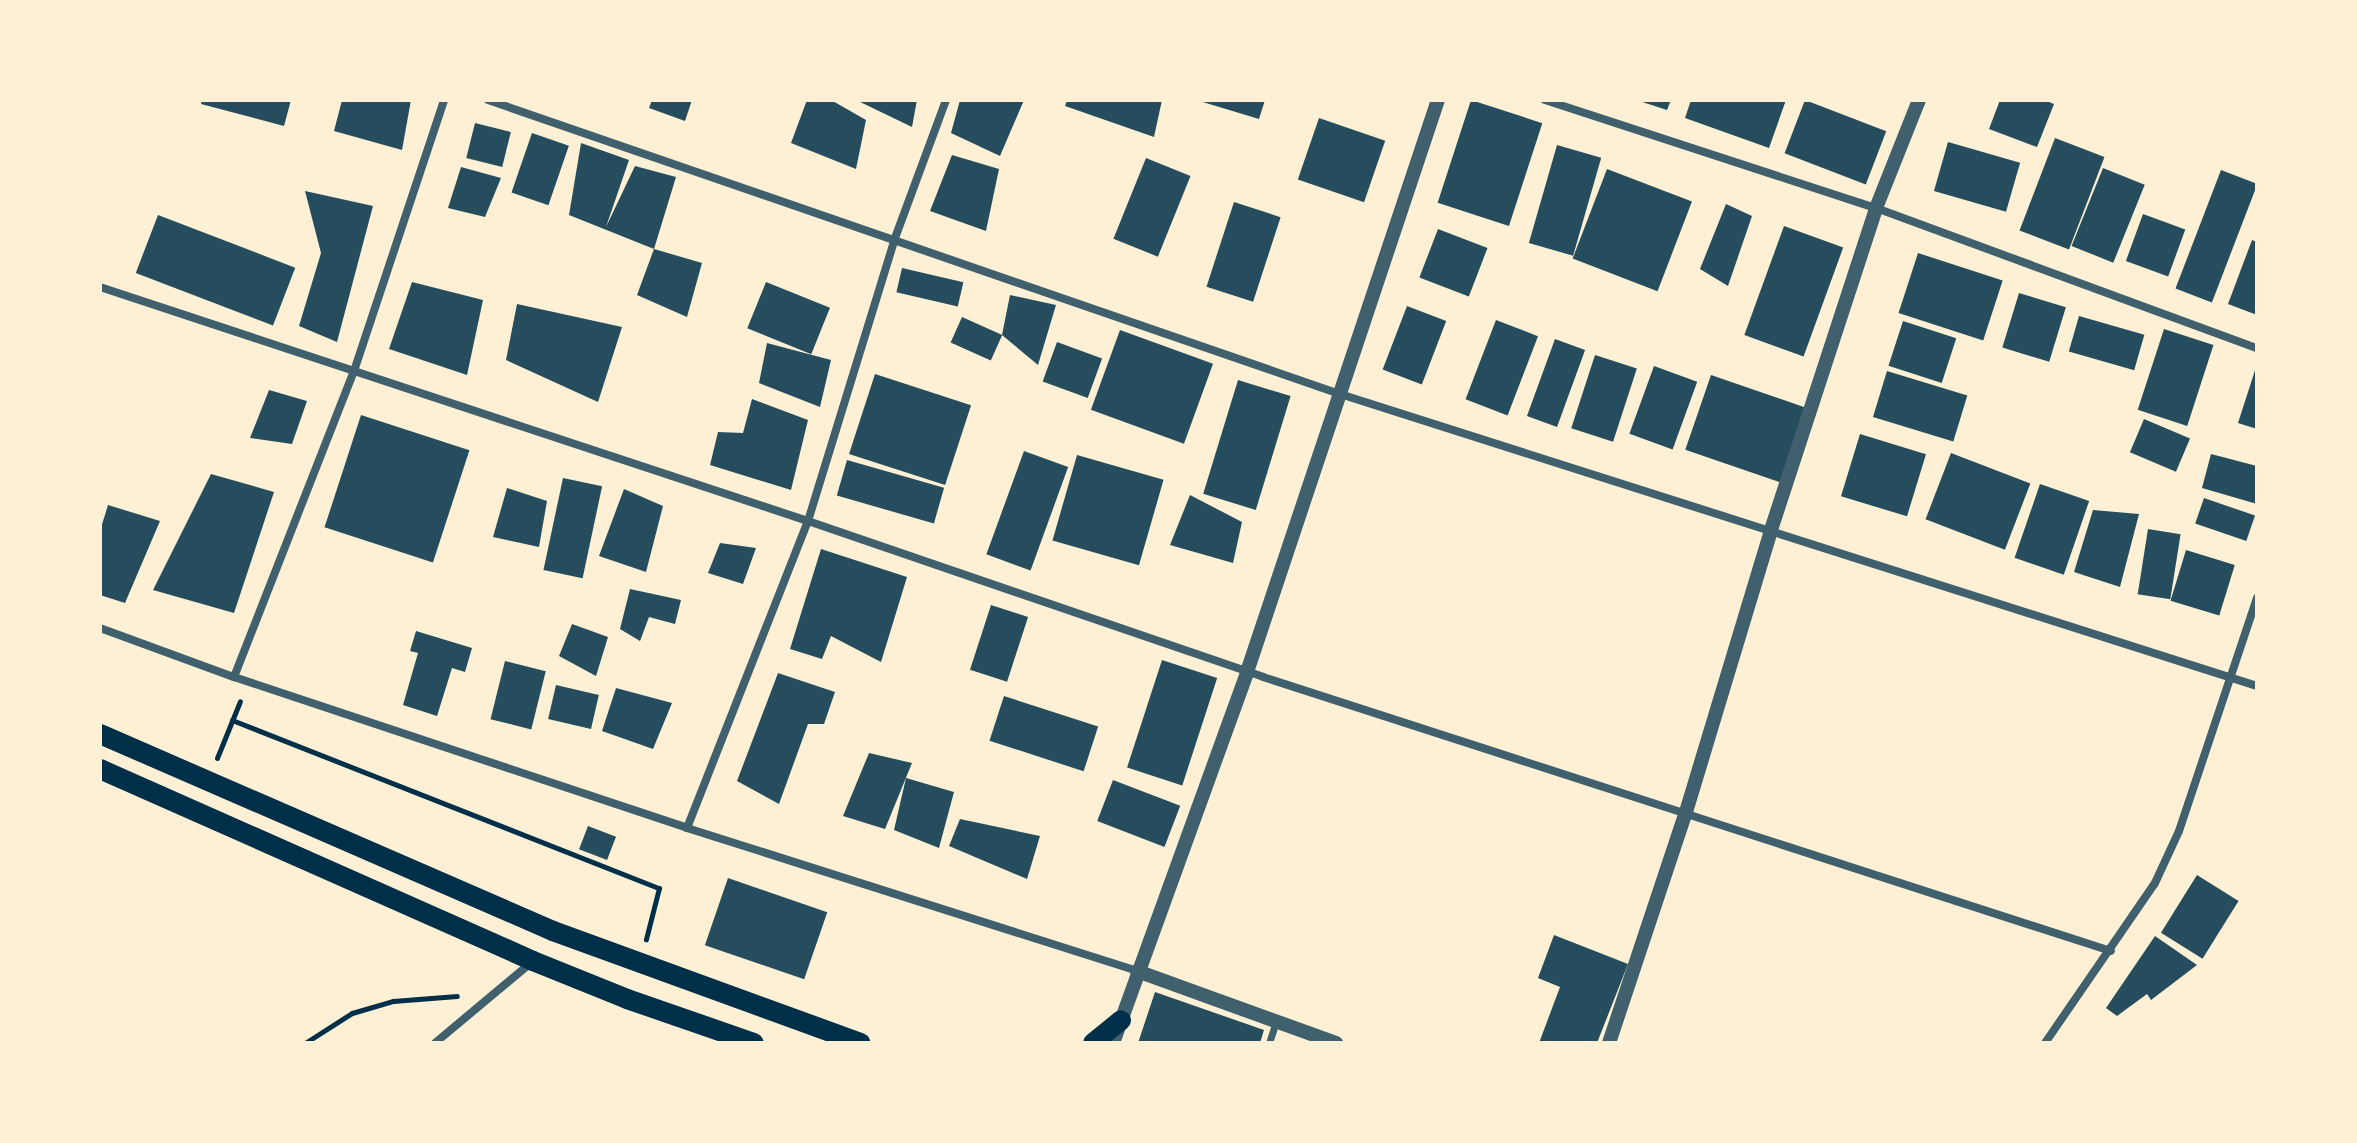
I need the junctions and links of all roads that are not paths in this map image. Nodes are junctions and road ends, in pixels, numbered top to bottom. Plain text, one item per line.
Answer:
1 (444, 100) edge
2 (488, 100) edge
3 (946, 100) edge
4 (1438, 100) edge
5 (1545, 100) edge
6 (1919, 100) edge
7 (1876, 208) junction
8 (895, 238) junction
9 (100, 287) edge
10 (2257, 348) edge
11 (354, 371) junction
12 (1340, 394) junction
13 (808, 521) junction
14 (1770, 533) junction
15 (2257, 598) edge
16 (100, 628) edge
17 (1247, 672) junction
18 (234, 677) junction
19 (2231, 678) junction
20 (2257, 686) edge
21 (100, 734) edge
22 (100, 769) edge
23 (1686, 812) junction
24 (687, 828) junction
25 (2111, 951) junction
26 (533, 961) junction
27 (1137, 971) junction
28 (1121, 1020) junction
29 (1276, 1021) junction
30 (435, 1043) edge
31 (754, 1043) edge
32 (860, 1043) edge
33 (1093, 1043) edge
34 (1113, 1043) edge
35 (1269, 1043) edge
36 (1336, 1043) edge
37 (1609, 1043) edge
38 (2045, 1043) edge

1 - 11 street
2 - 8 street
3 - 8 street
4 - 12 street
5 - 7 street
6 - 7 street
7 - 10 street
7 - 14 street
8 - 12 street
8 - 13 street
9 - 11 street
11 - 13 street
11 - 18 street
12 - 14 street
12 - 17 street
13 - 17 street
13 - 24 street
14 - 19 street
14 - 23 street
15 - 19 street
16 - 18 street
17 - 23 street
17 - 27 street
18 - 24 street
19 - 20 street
19 - 25 street
21 - 32 main road
22 - 26 main road
23 - 25 street
23 - 37 street
24 - 27 street
25 - 38 street
26 - 30 street
26 - 31 main road
27 - 28 street
27 - 29 street
28 - 33 main road
28 - 34 street
29 - 35 street
29 - 36 street

